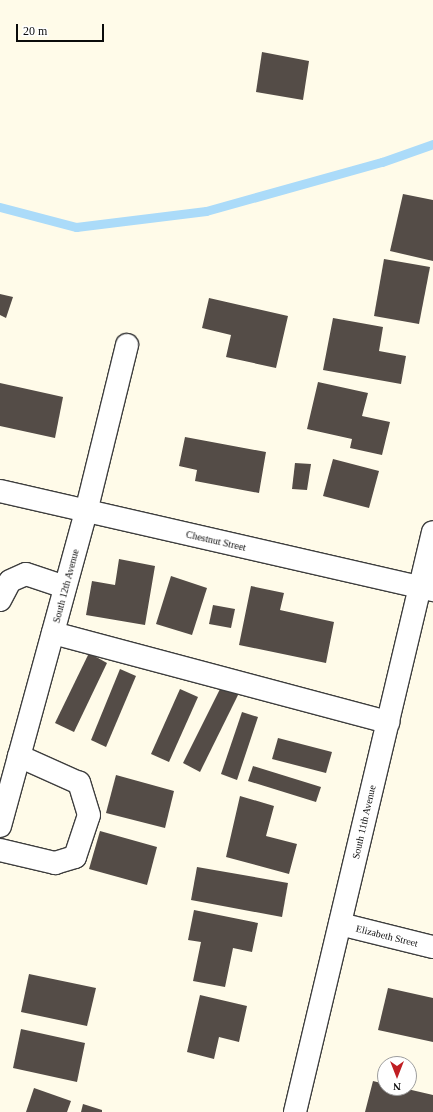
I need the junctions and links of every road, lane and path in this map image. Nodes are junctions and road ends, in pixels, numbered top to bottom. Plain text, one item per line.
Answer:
1 (127, 345) dead end
2 (0, 491) edge
3 (86, 512) junction
4 (433, 532) edge
5 (66, 586) junction
6 (426, 588) edge
7 (0, 600) edge
8 (53, 633) junction
9 (388, 722) junction
10 (19, 756) junction
11 (0, 826) edge
12 (0, 850) edge
13 (340, 924) junction
14 (433, 947) edge
15 (295, 1112) edge

1 - 3 street, South 12th Avenue
2 - 3 street, Chestnut Street
3 - 5 street, South 12th Avenue
3 - 6 street, Chestnut Street
4 - 6 street, South 11th Avenue
5 - 7 street
5 - 8 street, South 12th Avenue
6 - 9 street, South 11th Avenue
8 - 9 street
8 - 10 street, South 12th Avenue
9 - 13 street, South 11th Avenue
10 - 11 street, South 12th Avenue
10 - 12 street
13 - 14 street, Elizabeth Street
13 - 15 street, South 11th Avenue

